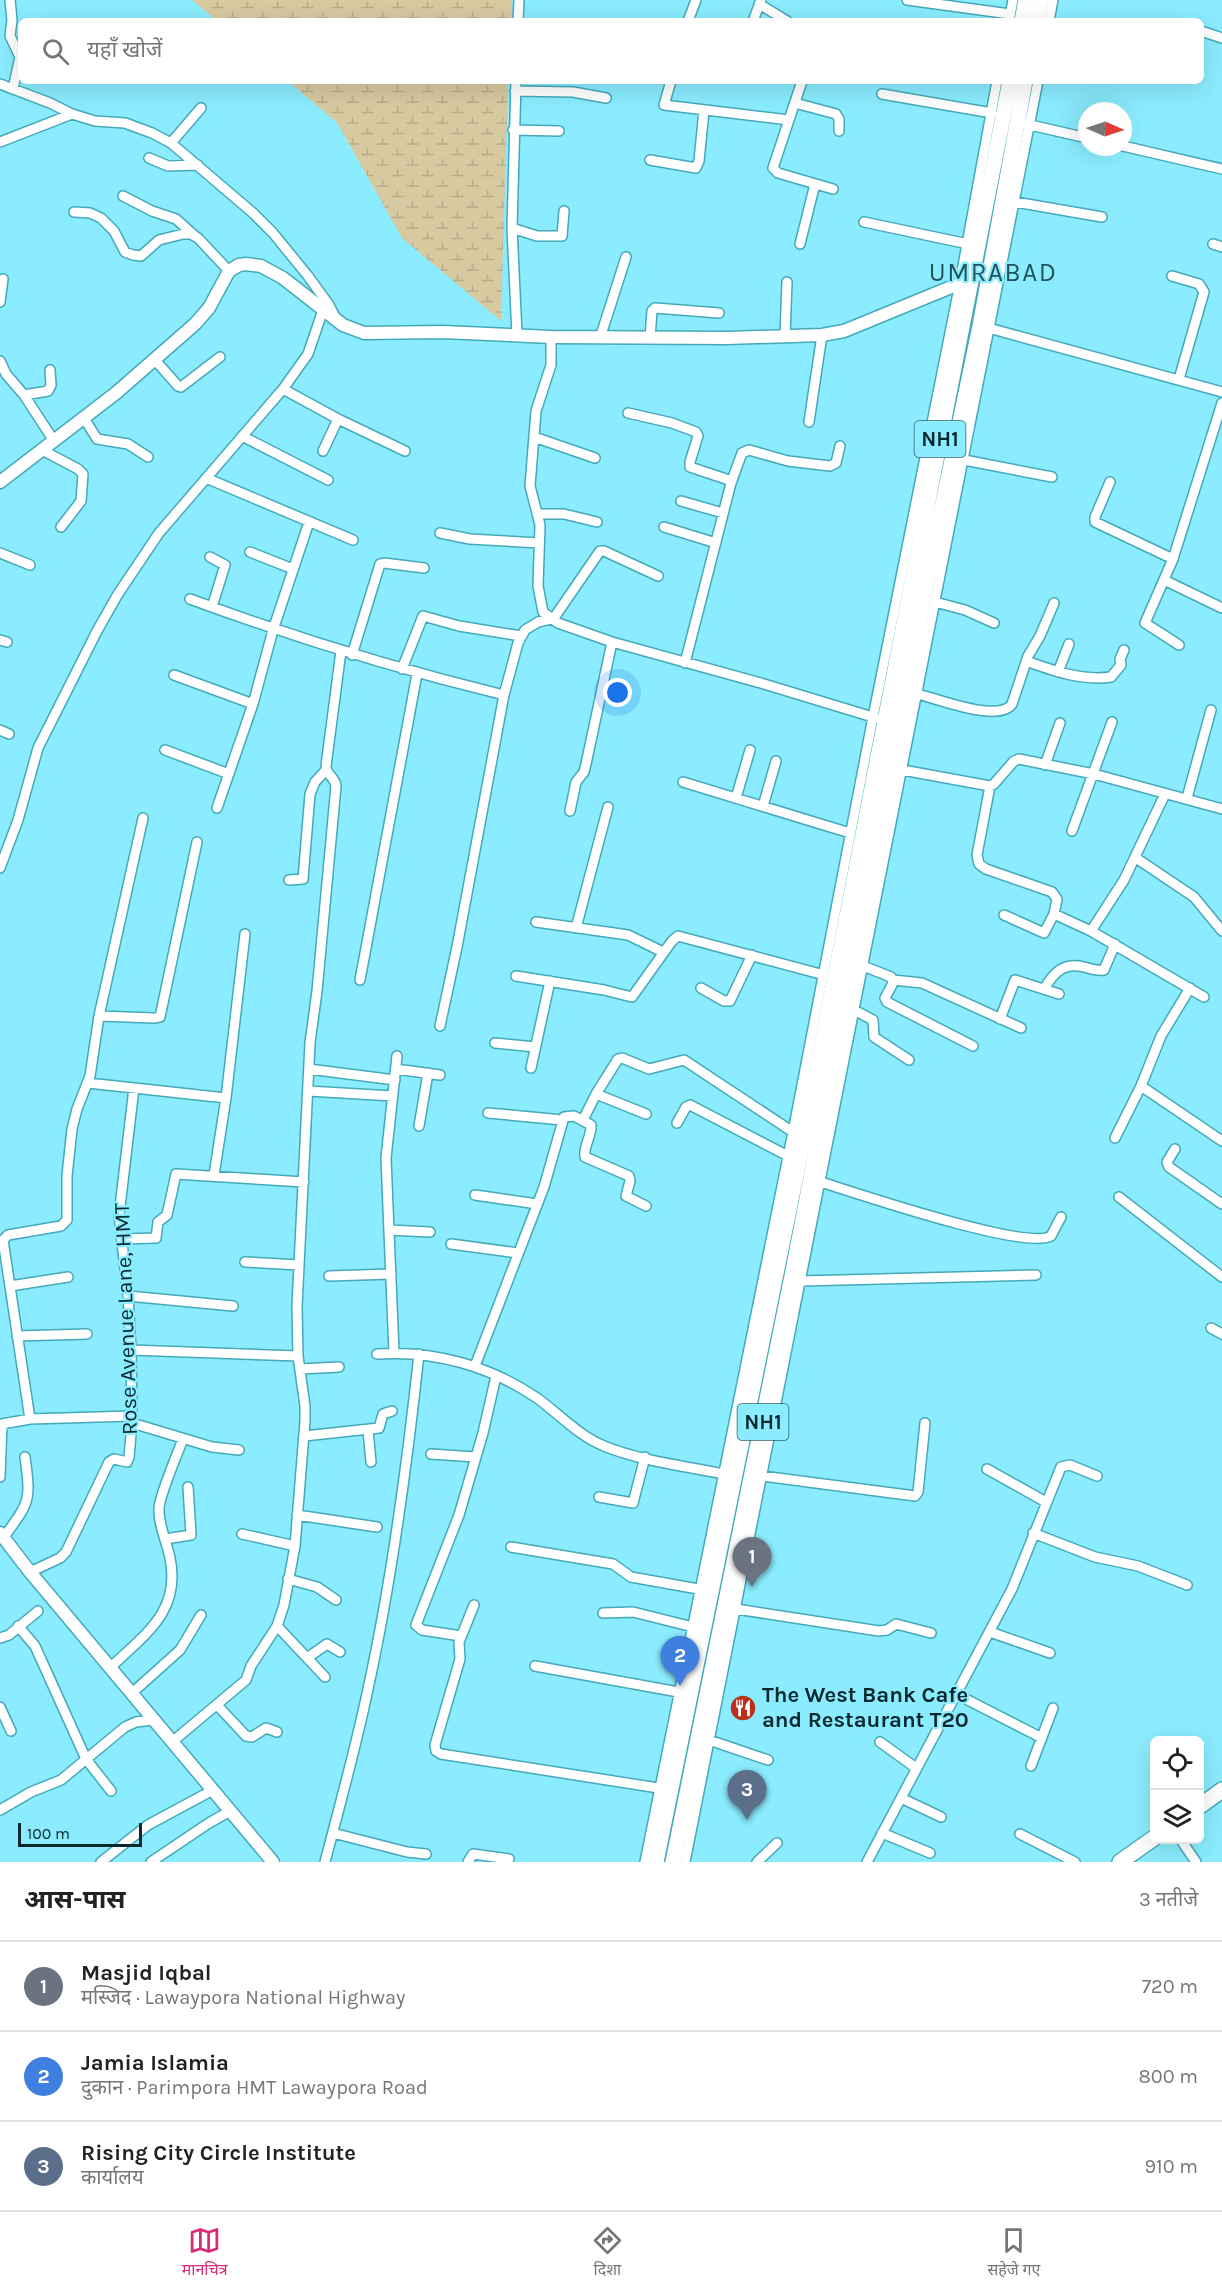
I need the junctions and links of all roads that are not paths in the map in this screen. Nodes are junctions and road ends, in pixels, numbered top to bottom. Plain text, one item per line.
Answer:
1 (10, 0) edge
2 (519, 0) edge
3 (696, 0) edge
4 (907, 0) edge
5 (1013, 0) edge
6 (1026, 0) edge
7 (1041, 0) edge
8 (1053, 0) edge
9 (760, 2) edge
10 (518, 18) edge
11 (689, 18) edge
12 (754, 18) edge
13 (783, 18) edge
14 (1008, 18) edge
15 (1014, 18) edge
16 (1015, 18) edge
17 (1038, 18) edge
18 (1050, 18) edge
19 (0, 22) edge
20 (10, 27) junction
21 (1204, 32) edge
22 (1222, 38) edge
23 (18, 49) edge
24 (18, 66) edge
25 (0, 84) edge
26 (516, 84) edge
27 (669, 84) edge
28 (801, 84) edge
29 (997, 84) edge
30 (1009, 84) edge
31 (1025, 84) edge
32 (1037, 84) edge
33 (13, 89) junction
34 (515, 92) junction
35 (882, 94) dead end
36 (606, 98) dead end
37 (795, 103) junction
38 (201, 108) dead end
39 (704, 110) junction
40 (992, 113) junction
41 (72, 114) junction
42 (789, 120) junction
43 (1024, 123) junction
44 (513, 130) junction
45 (559, 131) dead end
46 (839, 131) dead end
47 (1078, 136) edge
48 (0, 142) edge
49 (171, 143) junction
50 (1132, 148) edge
51 (149, 158) dead end
52 (650, 160) dead end
53 (198, 165) junction
54 (1222, 169) edge
55 (815, 184) junction
56 (833, 189) dead end
57 (123, 196) dead end
58 (1015, 202) junction
59 (564, 211) dead end
60 (74, 212) dead end
61 (1102, 218) dead end
62 (864, 222) dead end
63 (513, 228) junction
64 (195, 236) junction
65 (800, 243) dead end
66 (968, 244) junction
67 (626, 257) dead end
68 (228, 271) junction
69 (1172, 276) dead end
70 (3, 279) dead end
71 (787, 282) dead end
72 (961, 283) junction
73 (0, 302) edge
74 (323, 310) junction
75 (719, 313) dead end
76 (335, 319) junction
77 (985, 327) junction
78 (517, 335) junction
79 (822, 335) junction
80 (785, 336) junction
81 (551, 337) junction
82 (600, 338) junction
83 (650, 338) junction
84 (220, 357) dead end
85 (155, 360) junction
86 (0, 361) edge
87 (50, 370) dead end
88 (1179, 379) junction
89 (284, 389) junction
90 (1222, 392) edge
91 (24, 395) junction
92 (1222, 403) edge
93 (628, 413) dead end
94 (84, 418) junction
95 (338, 419) junction
96 (809, 422) dead end
97 (242, 436) junction
98 (534, 437) junction
99 (934, 439) junction
100 (54, 441) junction
101 (840, 446) dead end
102 (42, 450) junction
103 (323, 451) dead end
104 (405, 452) dead end
105 (148, 457) dead end
106 (595, 458) dead end
107 (964, 460) junction
108 (1052, 477) dead end
109 (206, 478) junction
110 (0, 480) edge
111 (328, 480) dead end
112 (732, 481) junction
113 (1110, 482) dead end
114 (681, 501) dead end
115 (723, 513) junction
116 (537, 514) junction
117 (309, 522) junction
118 (597, 522) dead end
119 (61, 527) dead end
120 (664, 527) dead end
121 (440, 533) dead end
122 (353, 540) dead end
123 (539, 543) junction
124 (716, 543) junction
125 (250, 552) dead end
126 (0, 554) edge
127 (210, 558) dead end
128 (1173, 560) junction
129 (30, 565) dead end
130 (424, 568) dead end
131 (293, 569) junction
132 (658, 576) dead end
133 (1164, 580) junction
134 (190, 599) dead end
135 (935, 602) junction
136 (1054, 603) dead end
137 (212, 607) junction
138 (1222, 608) edge
139 (551, 619) junction
140 (994, 623) dead end
141 (273, 630) junction
142 (521, 636) junction
143 (612, 642) junction
144 (1069, 644) dead end
145 (1179, 645) dead end
146 (1124, 650) dead end
147 (341, 651) junction
148 (352, 655) junction
149 (1026, 661) junction
150 (685, 663) junction
151 (402, 669) junction
152 (1058, 672) junction
153 (417, 674) junction
154 (174, 675) dead end
155 (918, 694) junction
156 (504, 695) junction
157 (253, 704) junction
158 (1211, 710) dead end
159 (878, 719) junction
160 (1112, 722) dead end
161 (1060, 723) dead end
162 (165, 750) dead end
163 (750, 750) dead end
164 (776, 761) dead end
165 (1045, 765) junction
166 (897, 769) junction
167 (326, 770) junction
168 (229, 774) junction
169 (1094, 774) junction
170 (683, 782) dead end
171 (990, 786) junction
172 (1165, 794) junction
173 (736, 798) junction
174 (1187, 798) junction
175 (763, 806) junction
176 (608, 807) dead end
177 (217, 808) dead end
178 (1222, 809) edge
179 (570, 811) dead end
180 (143, 818) dead end
181 (1072, 831) dead end
182 (850, 833) junction
183 (197, 842) dead end
184 (1136, 858) junction
185 (0, 868) edge
186 (288, 880) dead end
187 (1054, 914) junction
188 (1004, 915) dead end
189 (1219, 919) edge
190 (536, 922) dead end
191 (576, 928) junction
192 (1091, 931) junction
193 (1222, 931) edge
194 (245, 934) dead end
195 (1115, 944) junction
196 (663, 952) junction
197 (752, 955) junction
198 (858, 964) junction
199 (516, 976) dead end
200 (828, 976) junction
201 (360, 980) dead end
202 (893, 980) junction
203 (550, 981) junction
204 (701, 988) dead end
205 (1190, 988) junction
206 (1044, 989) junction
207 (1059, 994) dead end
208 (1204, 997) dead end
209 (854, 1010) junction
210 (99, 1016) junction
211 (820, 1019) junction
212 (1000, 1019) junction
213 (440, 1026) dead end
214 (1022, 1028) dead end
215 (495, 1044) dead end
216 (973, 1046) dead end
217 (535, 1047) junction
218 (397, 1056) dead end
219 (909, 1060) dead end
220 (531, 1068) dead end
221 (309, 1069) junction
222 (396, 1069) junction
223 (428, 1073) junction
224 (440, 1075) dead end
225 (394, 1080) junction
226 (88, 1083) junction
227 (1141, 1086) junction
228 (134, 1088) junction
229 (308, 1091) junction
230 (596, 1094) junction
231 (393, 1096) junction
232 (226, 1098) junction
233 (488, 1113) dead end
234 (646, 1113) dead end
235 (562, 1120) junction
236 (583, 1120) junction
237 (676, 1123) dead end
238 (419, 1125) dead end
239 (793, 1132) junction
240 (1115, 1138) dead end
241 (1222, 1141) edge
242 (1174, 1149) dead end
243 (788, 1156) junction
244 (214, 1175) junction
245 (304, 1182) junction
246 (808, 1185) junction
247 (475, 1195) dead end
248 (1119, 1197) dead end
249 (537, 1204) junction
250 (1222, 1204) edge
251 (646, 1206) dead end
252 (1061, 1217) dead end
253 (389, 1230) junction
254 (430, 1232) dead end
255 (122, 1239) junction
256 (452, 1244) dead end
257 (518, 1253) junction
258 (246, 1262) dead end
259 (299, 1265) junction
260 (391, 1274) junction
261 (1036, 1275) dead end
262 (329, 1276) dead end
263 (68, 1277) dead end
264 (1222, 1277) edge
265 (801, 1281) junction
266 (10, 1286) junction
267 (128, 1296) junction
268 (233, 1306) dead end
269 (1211, 1328) dead end
270 (87, 1334) dead end
271 (1222, 1334) edge
272 (17, 1336) junction
273 (131, 1350) junction
274 (394, 1353) junction
275 (377, 1354) dead end
276 (419, 1354) junction
277 (298, 1356) junction
278 (475, 1366) junction
279 (339, 1367) dead end
280 (300, 1369) junction
281 (496, 1376) junction
282 (392, 1411) dead end
283 (30, 1419) junction
284 (132, 1419) junction
285 (925, 1423) dead end
286 (368, 1430) junction
287 (304, 1436) junction
288 (183, 1439) junction
289 (239, 1450) dead end
290 (431, 1454) dead end
291 (25, 1457) dead end
292 (476, 1457) junction
293 (645, 1457) junction
294 (371, 1462) dead end
295 (987, 1469) dead end
296 (729, 1475) junction
297 (762, 1476) junction
298 (1097, 1476) dead end
299 (0, 1477) edge
300 (188, 1488) dead end
301 (599, 1497) dead end
302 (1046, 1502) junction
303 (297, 1515) junction
304 (377, 1527) dead end
305 (1033, 1533) junction
306 (242, 1534) dead end
307 (2, 1535) edge
308 (165, 1539) junction
309 (294, 1546) junction
310 (511, 1547) dead end
311 (30, 1572) junction
312 (288, 1580) junction
313 (1187, 1585) dead end
314 (706, 1590) junction
315 (336, 1600) dead end
316 (474, 1605) dead end
317 (736, 1609) junction
318 (38, 1611) dead end
319 (603, 1612) dead end
320 (201, 1616) dead end
321 (18, 1626) junction
322 (277, 1626) junction
323 (990, 1632) junction
324 (698, 1633) junction
325 (931, 1633) dead end
326 (461, 1636) junction
327 (0, 1638) edge
328 (340, 1652) dead end
329 (1050, 1653) dead end
330 (307, 1658) junction
331 (535, 1666) dead end
332 (110, 1668) junction
333 (325, 1677) dead end
334 (132, 1693) junction
335 (685, 1693) junction
336 (956, 1694) junction
337 (217, 1704) junction
338 (0, 1707) edge
339 (1053, 1708) dead end
340 (153, 1720) junction
341 (11, 1731) dead end
342 (277, 1732) dead end
343 (1042, 1738) junction
344 (709, 1740) junction
345 (172, 1742) junction
346 (880, 1743) dead end
347 (86, 1759) junction
348 (768, 1760) dead end
349 (1031, 1766) dead end
350 (916, 1768) junction
351 (665, 1789) junction
352 (213, 1790) junction
353 (1222, 1790) edge
354 (111, 1791) dead end
355 (901, 1798) junction
356 (1204, 1803) edge
357 (0, 1810) edge
358 (230, 1811) junction
359 (941, 1816) dead end
360 (333, 1833) junction
361 (882, 1833) junction
362 (1020, 1834) dead end
363 (1150, 1841) edge
364 (777, 1843) dead end
365 (1184, 1844) edge
366 (930, 1853) dead end
367 (426, 1854) dead end
368 (406, 1857) edge
369 (509, 1859) dead end
370 (270, 1861) edge
371 (101, 1862) edge
372 (151, 1862) edge
373 (325, 1862) edge
374 (468, 1862) edge
375 (645, 1862) edge
376 (656, 1862) edge
377 (673, 1862) edge
378 (685, 1862) edge
379 (757, 1862) edge
380 (867, 1862) edge
381 (1075, 1862) edge
382 (1120, 1862) edge
383 (1196, 1862) edge

1 - 20 street
2 - 10 street
3 - 11 street
4 - 14 street
5 - 15 street
6 - 16 highway
7 - 17 highway
8 - 18 street
9 - 12 street
9 - 13 street
19 - 20 street
20 - 23 street
21 - 22 street
24 - 33 street
25 - 33 street
26 - 34 street
27 - 39 street
28 - 37 street
29 - 40 street
30 - 99 highway, NH1
31 - 43 highway, NH1
32 - 43 street
33 - 41 street
34 - 36 street
34 - 44 street
35 - 40 street
37 - 42 street
37 - 46 street
38 - 49 street
39 - 42 street
39 - 52 street
40 - 66 street
41 - 48 street
41 - 49 street
42 - 55 street
43 - 47 street
43 - 58 street
43 - 77 highway, NH1
44 - 45 street
44 - 63 street
49 - 53 street
50 - 54 street
51 - 53 street
53 - 76 street
55 - 56 street
55 - 65 street
57 - 64 street
58 - 61 street
58 - 77 street
59 - 63 street
60 - 64 street
62 - 66 street
63 - 78 street
64 - 68 street
66 - 72 street
67 - 82 street
68 - 74 street
68 - 85 street
69 - 88 street
70 - 73 street
71 - 80 street
72 - 79 street
72 - 99 street
74 - 76 street
74 - 89 street
75 - 83 street
76 - 78 street
77 - 88 street
77 - 107 street
77 - 166 highway, NH1
78 - 81 street
79 - 80 street
79 - 96 street
80 - 83 street
81 - 82 street
81 - 98 street
82 - 83 street
84 - 85 street
85 - 94 street
86 - 91 street
87 - 91 street
88 - 90 street
89 - 95 street
89 - 97 street
91 - 100 street
92 - 128 street
93 - 112 street
94 - 100 street
94 - 105 street
95 - 103 street
95 - 104 street
97 - 109 street
97 - 111 street
98 - 106 street
98 - 116 street
99 - 159 highway, NH1
100 - 102 street
101 - 112 street
102 - 110 street
102 - 119 street
107 - 108 street
107 - 135 street
109 - 117 street
109 - 185 street
112 - 115 street
113 - 128 street
114 - 115 street
115 - 124 street
116 - 118 street
116 - 123 street
117 - 122 street
117 - 131 street
120 - 124 street
121 - 123 street
123 - 139 street
124 - 150 street
125 - 131 street
126 - 129 street
127 - 137 street
128 - 133 street
130 - 148 street
131 - 141 street
132 - 139 street
133 - 138 street
133 - 145 street
134 - 137 street
135 - 140 street
135 - 155 street
136 - 149 street
137 - 141 street
139 - 142 street
139 - 143 street
141 - 147 street
141 - 157 street
142 - 151 street
142 - 156 street
143 - 150 street
143 - 179 street
144 - 152 street
146 - 152 street
147 - 148 street
147 - 167 street
148 - 151 street
149 - 152 street
149 - 155 street
150 - 159 street
151 - 153 street
153 - 156 street
153 - 201 street
154 - 157 street
155 - 166 street
156 - 213 street
157 - 168 street
158 - 174 street
159 - 182 street
159 - 200 highway, NH1
160 - 169 street
161 - 165 street
162 - 168 street
163 - 173 street
164 - 175 street
165 - 169 street
165 - 171 street
166 - 171 street
166 - 198 highway, NH1
167 - 186 street
167 - 221 street
168 - 177 street
169 - 172 street
169 - 181 street
170 - 173 street
171 - 187 street
172 - 174 street
172 - 184 street
173 - 175 street
174 - 178 street
175 - 182 street
176 - 191 street
180 - 210 street
182 - 200 street
183 - 210 street
184 - 189 street
184 - 192 street
187 - 188 street
187 - 192 street
189 - 193 street
190 - 191 street
191 - 196 street
192 - 195 street
194 - 232 street
195 - 205 street
195 - 206 street
196 - 197 street
196 - 203 street
197 - 200 street
197 - 204 street
198 - 202 street
198 - 209 street
198 - 246 highway, NH1
199 - 203 street
200 - 211 highway, NH1
202 - 212 street
202 - 216 street
203 - 217 street
205 - 208 street
205 - 227 street
206 - 207 street
206 - 212 street
209 - 219 street
209 - 246 street
210 - 226 street
211 - 239 street
211 - 246 highway, NH1
212 - 214 street
215 - 217 street
217 - 220 street
218 - 222 street
221 - 225 street
221 - 229 street
222 - 223 street
222 - 225 street
223 - 224 street
223 - 238 street
225 - 231 street
226 - 228 street
226 - 266 street
227 - 240 street
227 - 241 street
228 - 232 street
228 - 255 street, Rose Avenue Lane, HMT
229 - 231 street
229 - 245 street
230 - 234 street
230 - 236 street
230 - 239 street
231 - 253 street
232 - 244 street
233 - 235 street
235 - 236 street
235 - 249 street
236 - 251 street
237 - 243 street
239 - 243 street
242 - 250 street
243 - 296 street
244 - 245 street
244 - 255 street
245 - 259 street
246 - 252 street
246 - 265 street
246 - 296 highway, NH1
246 - 377 highway, NH1
247 - 249 street
248 - 264 street
249 - 257 street
253 - 254 street
253 - 260 street
255 - 267 street, Rose Avenue Lane, HMT
256 - 257 street
257 - 278 street
258 - 259 street
259 - 277 street
260 - 262 street
260 - 274 street
261 - 265 street
263 - 266 street
265 - 297 street
266 - 272 street
267 - 268 street
267 - 273 street, Rose Avenue Lane, HMT
269 - 271 street
270 - 272 street
272 - 283 street
273 - 277 street
273 - 284 street, Rose Avenue Lane, HMT
274 - 275 street
274 - 276 street
276 - 278 street
276 - 360 street
277 - 280 street
278 - 281 street
279 - 280 street
280 - 287 street
281 - 292 street
281 - 293 street
282 - 286 street
283 - 284 street
283 - 299 street
284 - 288 street
284 - 311 street, Rose Avenue Lane, HMT
285 - 297 street
286 - 287 street
286 - 294 street
287 - 303 street
288 - 289 street
288 - 308 street
290 - 292 street
291 - 307 street
292 - 326 street
293 - 296 street
293 - 301 street
295 - 302 street
296 - 314 highway, NH1
297 - 317 street
298 - 302 street
300 - 308 street
302 - 305 street
303 - 304 street
303 - 309 street
305 - 313 street
305 - 323 street
306 - 309 street
307 - 311 street
308 - 332 street
309 - 312 street
310 - 314 street
311 - 332 street
312 - 315 street
312 - 322 street
314 - 324 highway, NH1
316 - 326 street
317 - 325 street
317 - 344 street
318 - 321 street
319 - 324 street
320 - 334 street
321 - 327 street
321 - 347 street
322 - 330 street
322 - 337 street
323 - 329 street
323 - 336 street
324 - 335 highway, NH1
326 - 351 street
328 - 330 street
330 - 333 street
331 - 335 street
332 - 334 street
334 - 340 street
335 - 351 highway, NH1
336 - 343 street
336 - 350 street
337 - 342 street
337 - 345 street
338 - 341 street
339 - 343 street
340 - 345 street
340 - 347 street
343 - 349 street
344 - 348 street
344 - 378 street
345 - 352 street
346 - 350 street
347 - 354 street
347 - 357 street
350 - 355 street
351 - 375 street
351 - 376 highway, NH1
352 - 358 street
352 - 371 street
353 - 356 highway
355 - 359 street
355 - 361 street
358 - 370 street
358 - 372 street
360 - 368 street
360 - 373 street
361 - 366 street
361 - 380 street
362 - 381 street
363 - 382 highway
364 - 379 street
365 - 383 street
367 - 368 street
369 - 374 street

